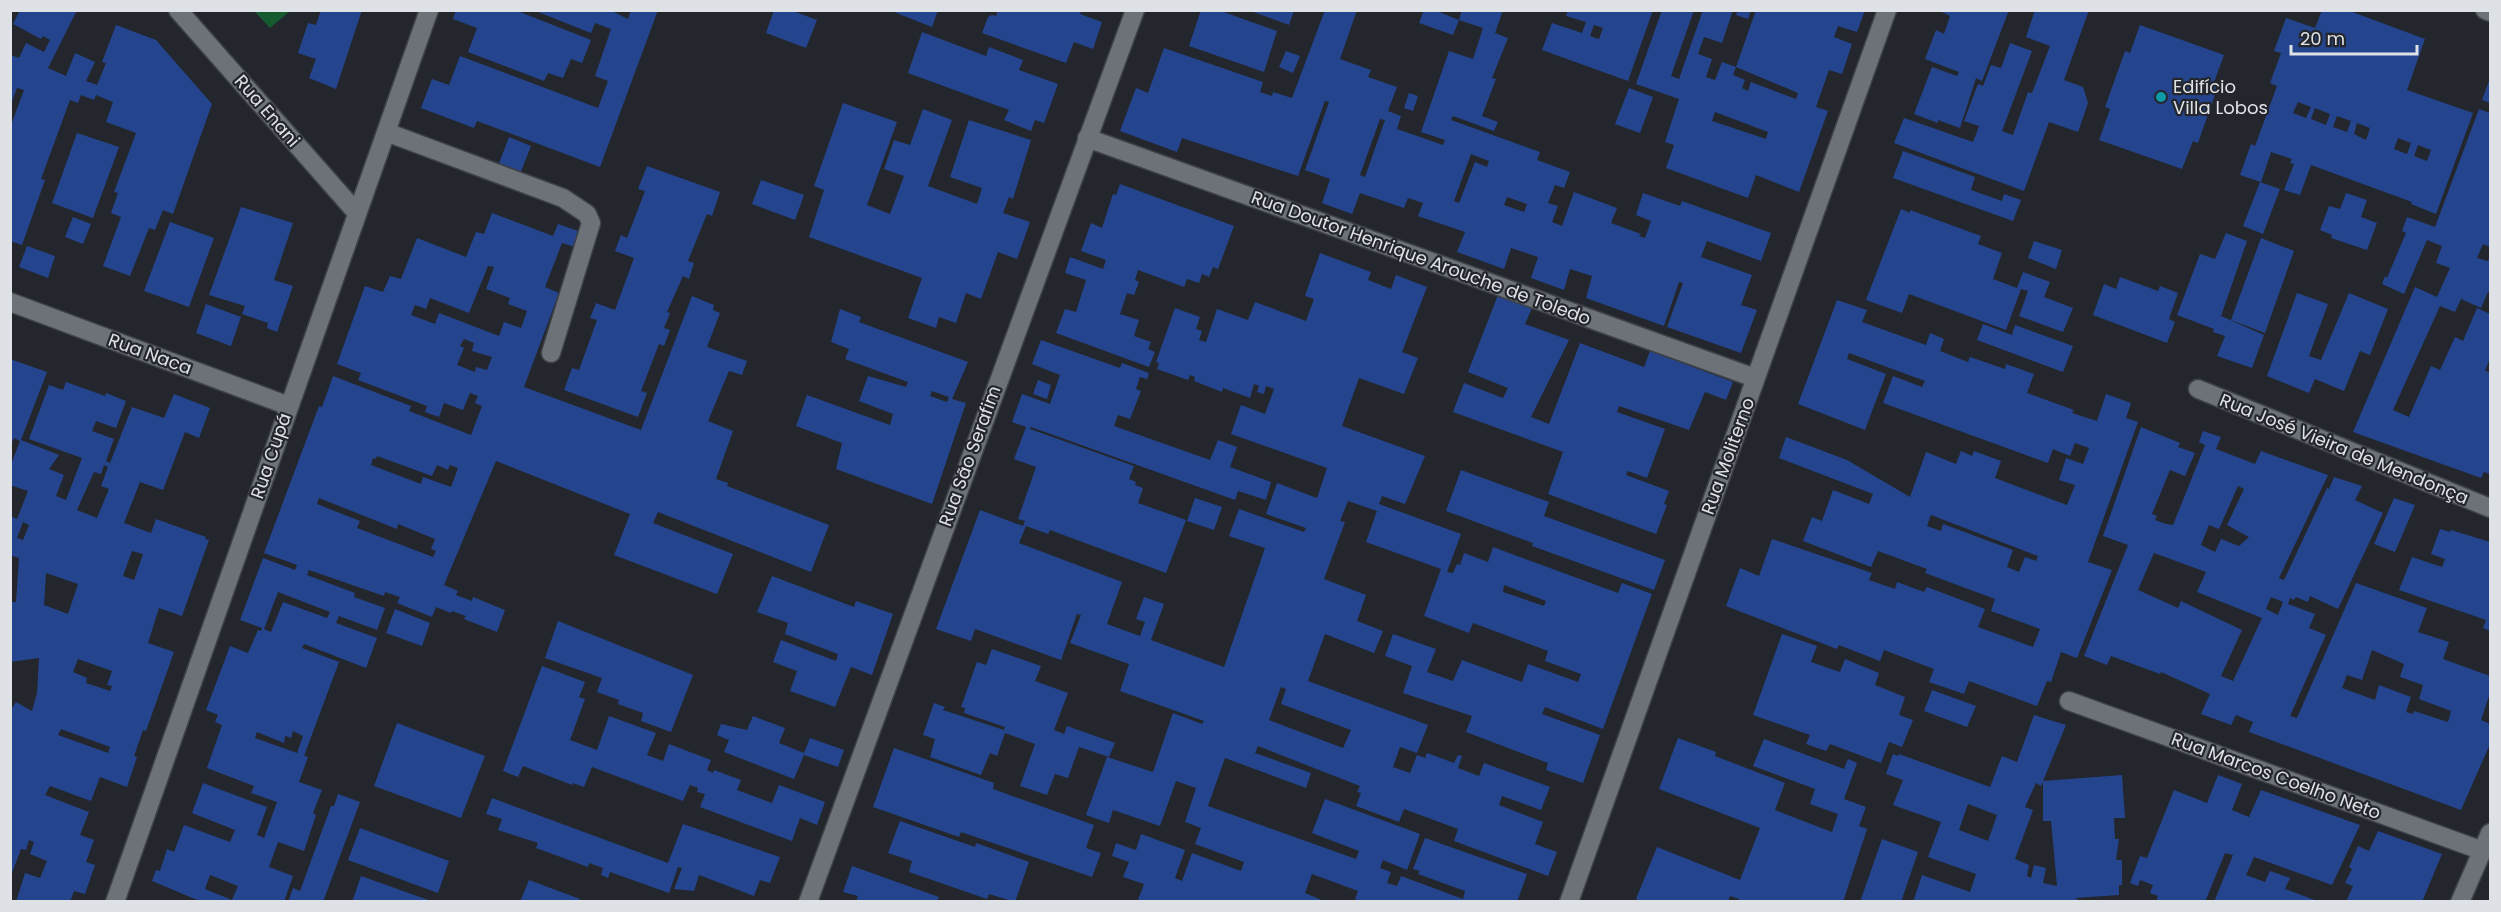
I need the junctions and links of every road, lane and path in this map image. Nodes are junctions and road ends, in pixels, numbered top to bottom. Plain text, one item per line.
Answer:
1 (178, 10) edge
2 (429, 10) edge
3 (1135, 10) edge
4 (1887, 10) edge
5 (2485, 10) edge
6 (2490, 12) edge
7 (386, 132) junction
8 (1087, 138) junction
9 (356, 212) junction
10 (10, 302) edge
11 (551, 353) dead end
12 (1755, 378) junction
13 (2198, 389) dead end
14 (289, 406) junction
15 (2490, 508) edge
16 (2069, 701) dead end
17 (2490, 833) edge
18 (2483, 850) junction
19 (115, 902) edge
20 (808, 902) edge
21 (1569, 902) edge
22 (2460, 902) edge

1 - 9 street, Rua Enani
2 - 7 street, Rua Cupá
3 - 8 street, Rua São Serafim
4 - 12 street, Rua Moliterno
5 - 6 street
7 - 9 street, Rua Cupá
7 - 11 street
8 - 12 street, Rua Doutor Henrique Arouche de Toledo
8 - 20 street, Rua São Serafim
9 - 14 street, Rua Cupá
10 - 14 street, Rua Naca
12 - 21 street, Rua Moliterno
13 - 15 street, Rua José Vieira de Mendonça
14 - 19 street, Rua Cupá
16 - 18 street, Rua Marcos Coelho Neto
17 - 18 street
18 - 22 street

